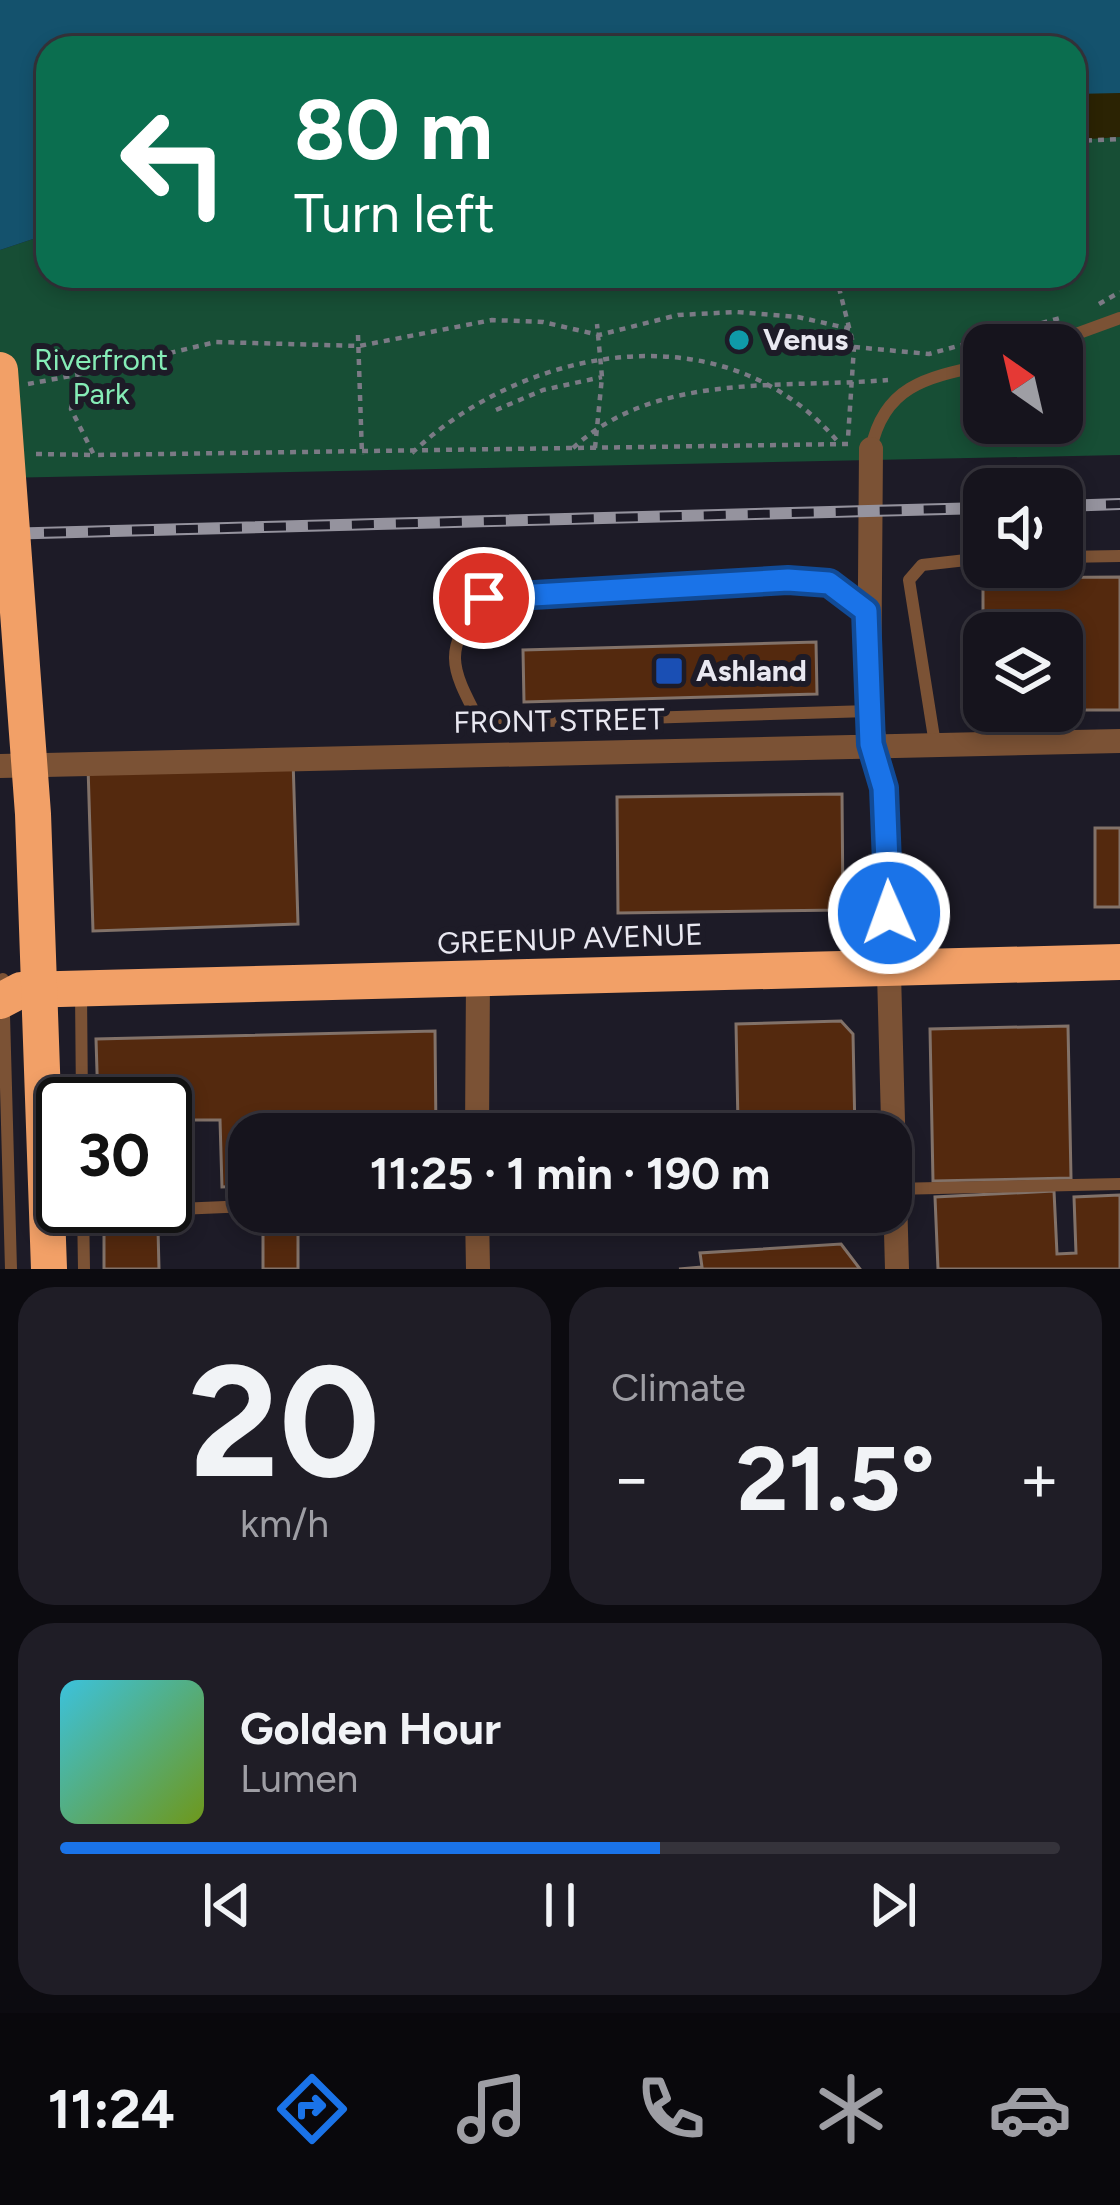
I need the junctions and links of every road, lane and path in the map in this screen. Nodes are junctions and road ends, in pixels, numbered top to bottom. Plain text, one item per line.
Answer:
1 (1120, 139) edge
2 (1086, 140) edge
3 (839, 288) edge
4 (1120, 292) edge
5 (1094, 306) dead end
6 (1061, 318) dead end
7 (1120, 318) edge
8 (597, 324) dead end
9 (851, 329) junction
10 (1083, 332) edge
11 (358, 335) dead end
12 (599, 335) junction
13 (359, 346) junction
14 (854, 347) junction
15 (601, 358) junction
16 (963, 369) edge
17 (76, 375) junction
18 (927, 376) junction
19 (11, 377) edge
20 (602, 377) junction
21 (855, 383) junction
22 (766, 388) junction
23 (496, 410) dead end
24 (598, 428) junction
25 (852, 445) junction
26 (573, 448) junction
27 (595, 448) junction
28 (412, 453) junction
29 (20, 454) dead end
30 (94, 455) junction
31 (362, 455) junction
32 (841, 460) dead end
33 (1120, 556) edge
34 (1083, 557) edge
35 (963, 560) edge
36 (866, 611) junction
37 (869, 711) junction
38 (1120, 741) edge
39 (871, 744) junction
40 (935, 744) junction
41 (0, 766) edge
42 (1120, 962) edge
43 (888, 967) junction
44 (478, 978) junction
45 (81, 989) junction
46 (5, 990) edge
47 (82, 1077) edge
48 (477, 1113) edge
49 (891, 1113) edge
50 (1120, 1184) edge
51 (912, 1189) edge
52 (228, 1206) edge
53 (192, 1207) edge
54 (5, 1210) edge
55 (83, 1233) edge
56 (477, 1233) edge
57 (895, 1233) edge
58 (7, 1263) edge
59 (49, 1269) edge
60 (84, 1269) edge
61 (478, 1269) edge
62 (897, 1269) edge

1 - 2 path
3 - 9 path
4 - 5 path
6 - 14 path
7 - 10 lane
8 - 12 path
9 - 12 path
9 - 14 path
11 - 13 path
12 - 13 path
12 - 15 path
13 - 17 path
13 - 31 path
14 - 21 path
15 - 20 path
15 - 22 path
15 - 28 path
16 - 18 lane
17 - 19 path
17 - 30 path
18 - 21 path
18 - 25 lane
19 - 59 highway, bridge
20 - 23 path
20 - 24 path
21 - 22 path
21 - 25 path
22 - 24 path
22 - 25 path
24 - 26 path
24 - 27 path
25 - 27 path
25 - 32 path
25 - 36 street
26 - 27 path
26 - 28 path
28 - 31 path
29 - 30 path
30 - 31 path
33 - 34 lane
35 - 40 lane
36 - 37 street
36 - 37 lane
37 - 39 street
38 - 40 street, FRONT STREET
39 - 40 street, FRONT STREET
39 - 41 street, FRONT STREET
39 - 43 street
42 - 43 highway, GREENUP AVENUE
43 - 44 highway, GREENUP AVENUE
43 - 49 street
44 - 45 highway, GREENUP AVENUE
44 - 48 street
45 - 46 highway, GREENUP AVENUE
45 - 47 lane
46 - 54 lane
50 - 51 lane
52 - 53 lane
54 - 58 lane
55 - 60 lane
56 - 61 street
57 - 62 street

